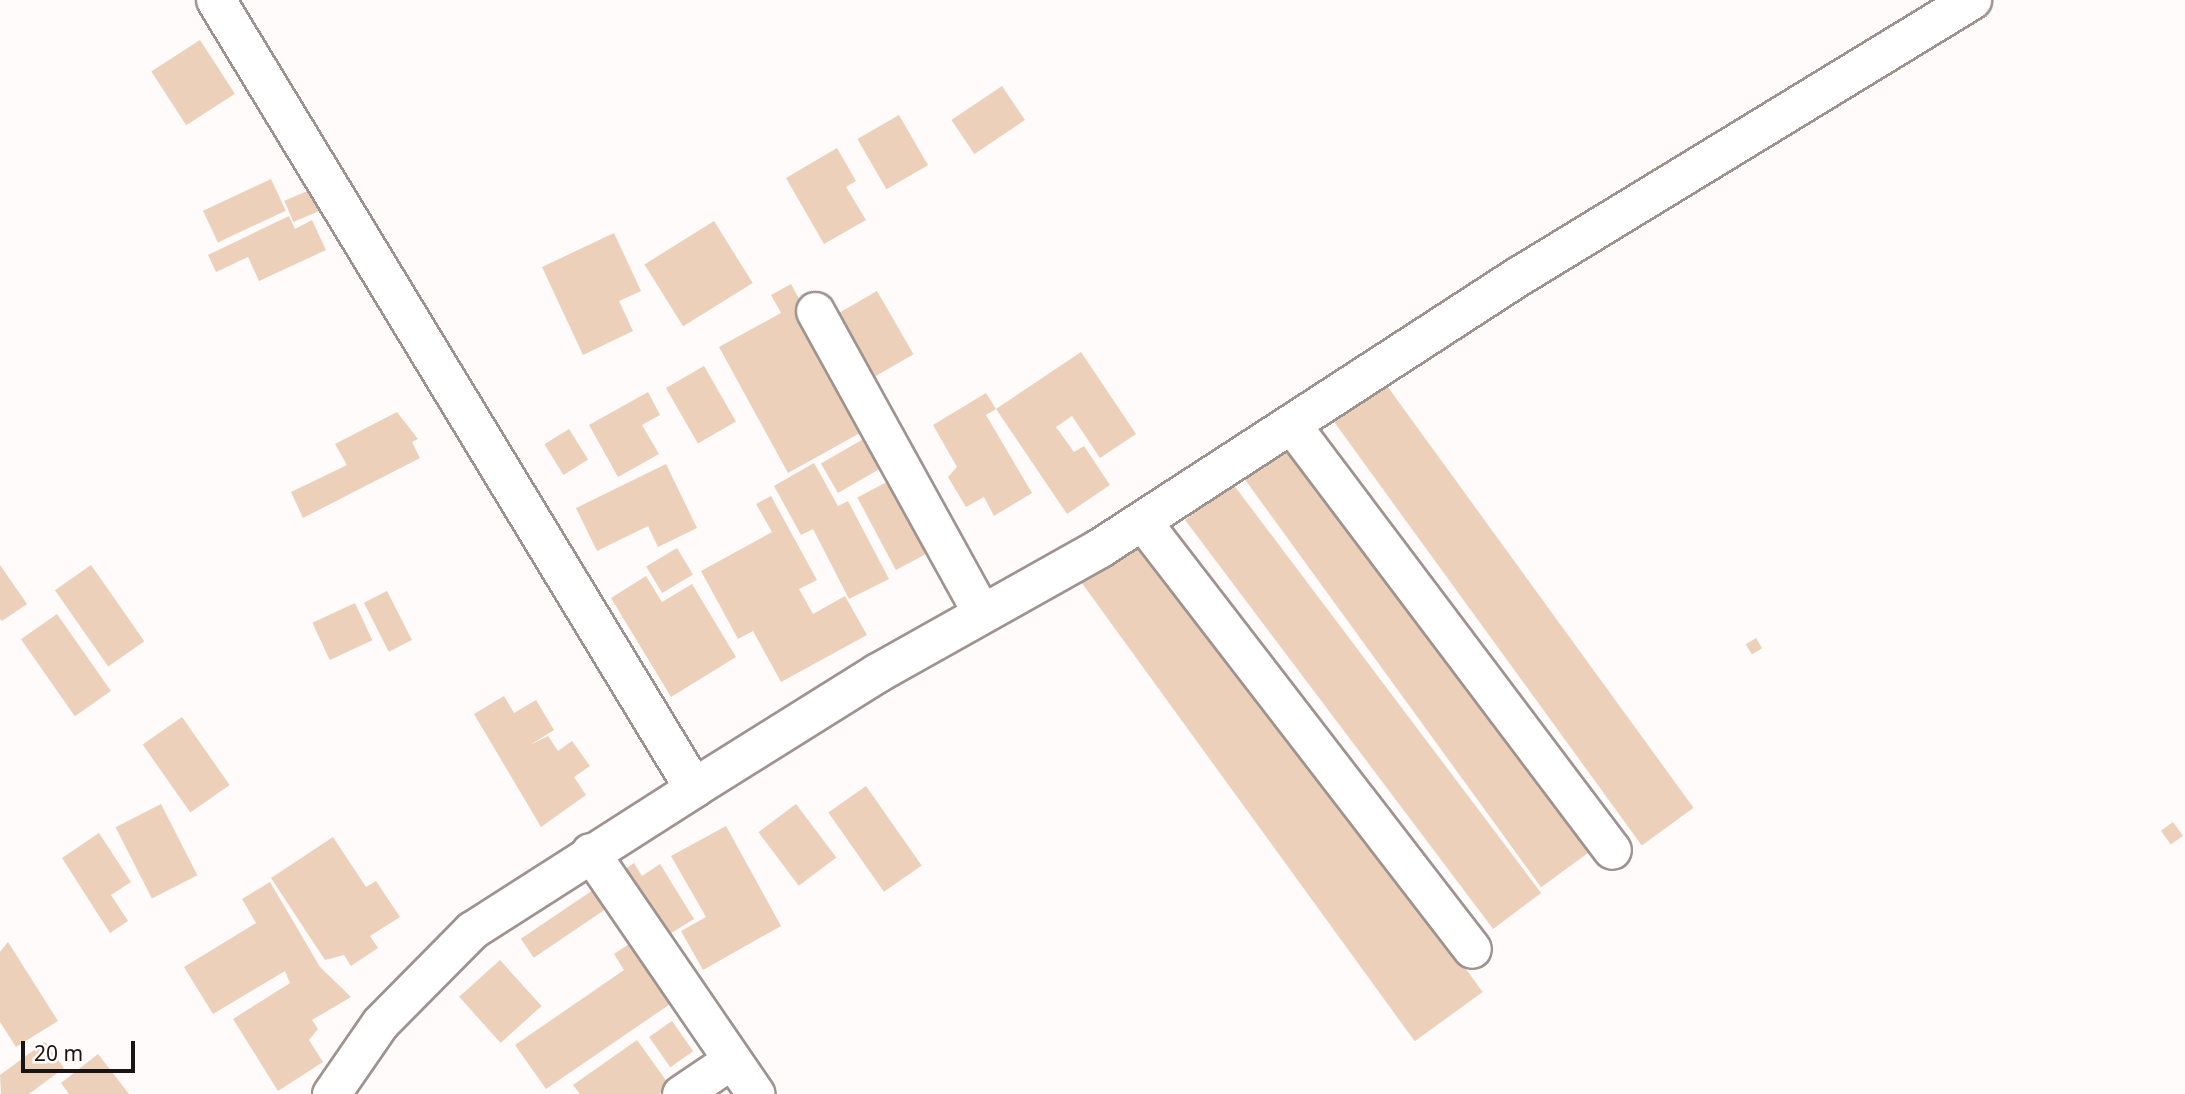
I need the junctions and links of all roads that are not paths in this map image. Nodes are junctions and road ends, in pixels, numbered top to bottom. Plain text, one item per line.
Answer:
1 (216, 0) edge
2 (1972, 0) edge
3 (815, 311) dead end
4 (1291, 424) junction
5 (1142, 521) junction
6 (981, 612) junction
7 (694, 788) junction
8 (1612, 850) dead end
9 (590, 852) junction
10 (1472, 949) dead end
11 (730, 1061) junction
12 (331, 1094) edge
13 (681, 1094) edge
14 (756, 1094) edge

1 - 7 street
2 - 4 street
3 - 6 street
4 - 5 street
4 - 8 street
5 - 6 street
5 - 10 street
6 - 7 street
7 - 9 street
9 - 11 street
9 - 12 street
11 - 13 street
11 - 14 street

